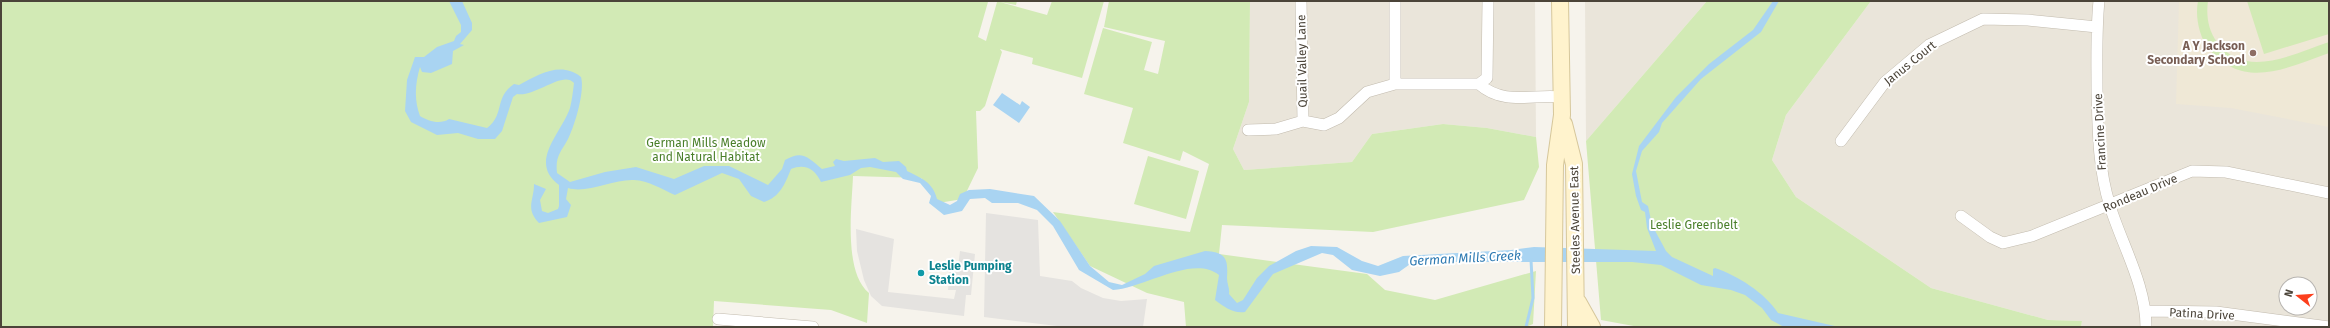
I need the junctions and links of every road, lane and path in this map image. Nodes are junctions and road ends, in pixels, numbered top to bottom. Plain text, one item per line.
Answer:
1 (1301, 1) edge
2 (1395, 1) edge
3 (1488, 1) edge
4 (1560, 1) edge
5 (2099, 1) edge
6 (2097, 27) junction
7 (1395, 84) junction
8 (1479, 84) junction
9 (1561, 96) junction
10 (1562, 115) junction
11 (1302, 121) junction
12 (1248, 130) dead end
13 (1841, 141) dead end
14 (2329, 193) edge
15 (2110, 206) junction
16 (1961, 216) dead end
17 (1576, 298) junction
18 (2146, 311) junction
19 (718, 319) dead end
20 (813, 327) edge
21 (1553, 327) edge
22 (1576, 327) edge
23 (1592, 327) edge
24 (2146, 327) edge
25 (2329, 327) edge

1 - 11 street, Quail Valley Lane
2 - 7 street
3 - 8 street
4 - 9 main road, Steeles Avenue East
5 - 6 street, Francine Drive
6 - 13 street, Janus Court
6 - 15 street, Francine Drive
7 - 8 street
7 - 11 street
8 - 9 street
9 - 10 main road, Steeles Avenue East
10 - 17 main road, Steeles Avenue East
10 - 21 main road, Steeles Avenue East
11 - 12 street
14 - 15 street, Rondeau Drive
15 - 16 street, Rondeau Drive
15 - 18 street, Francine Drive
17 - 22 main road, Steeles Avenue East
17 - 23 main road
18 - 24 street, Francine Drive
18 - 25 street, Patina Drive
19 - 20 street

